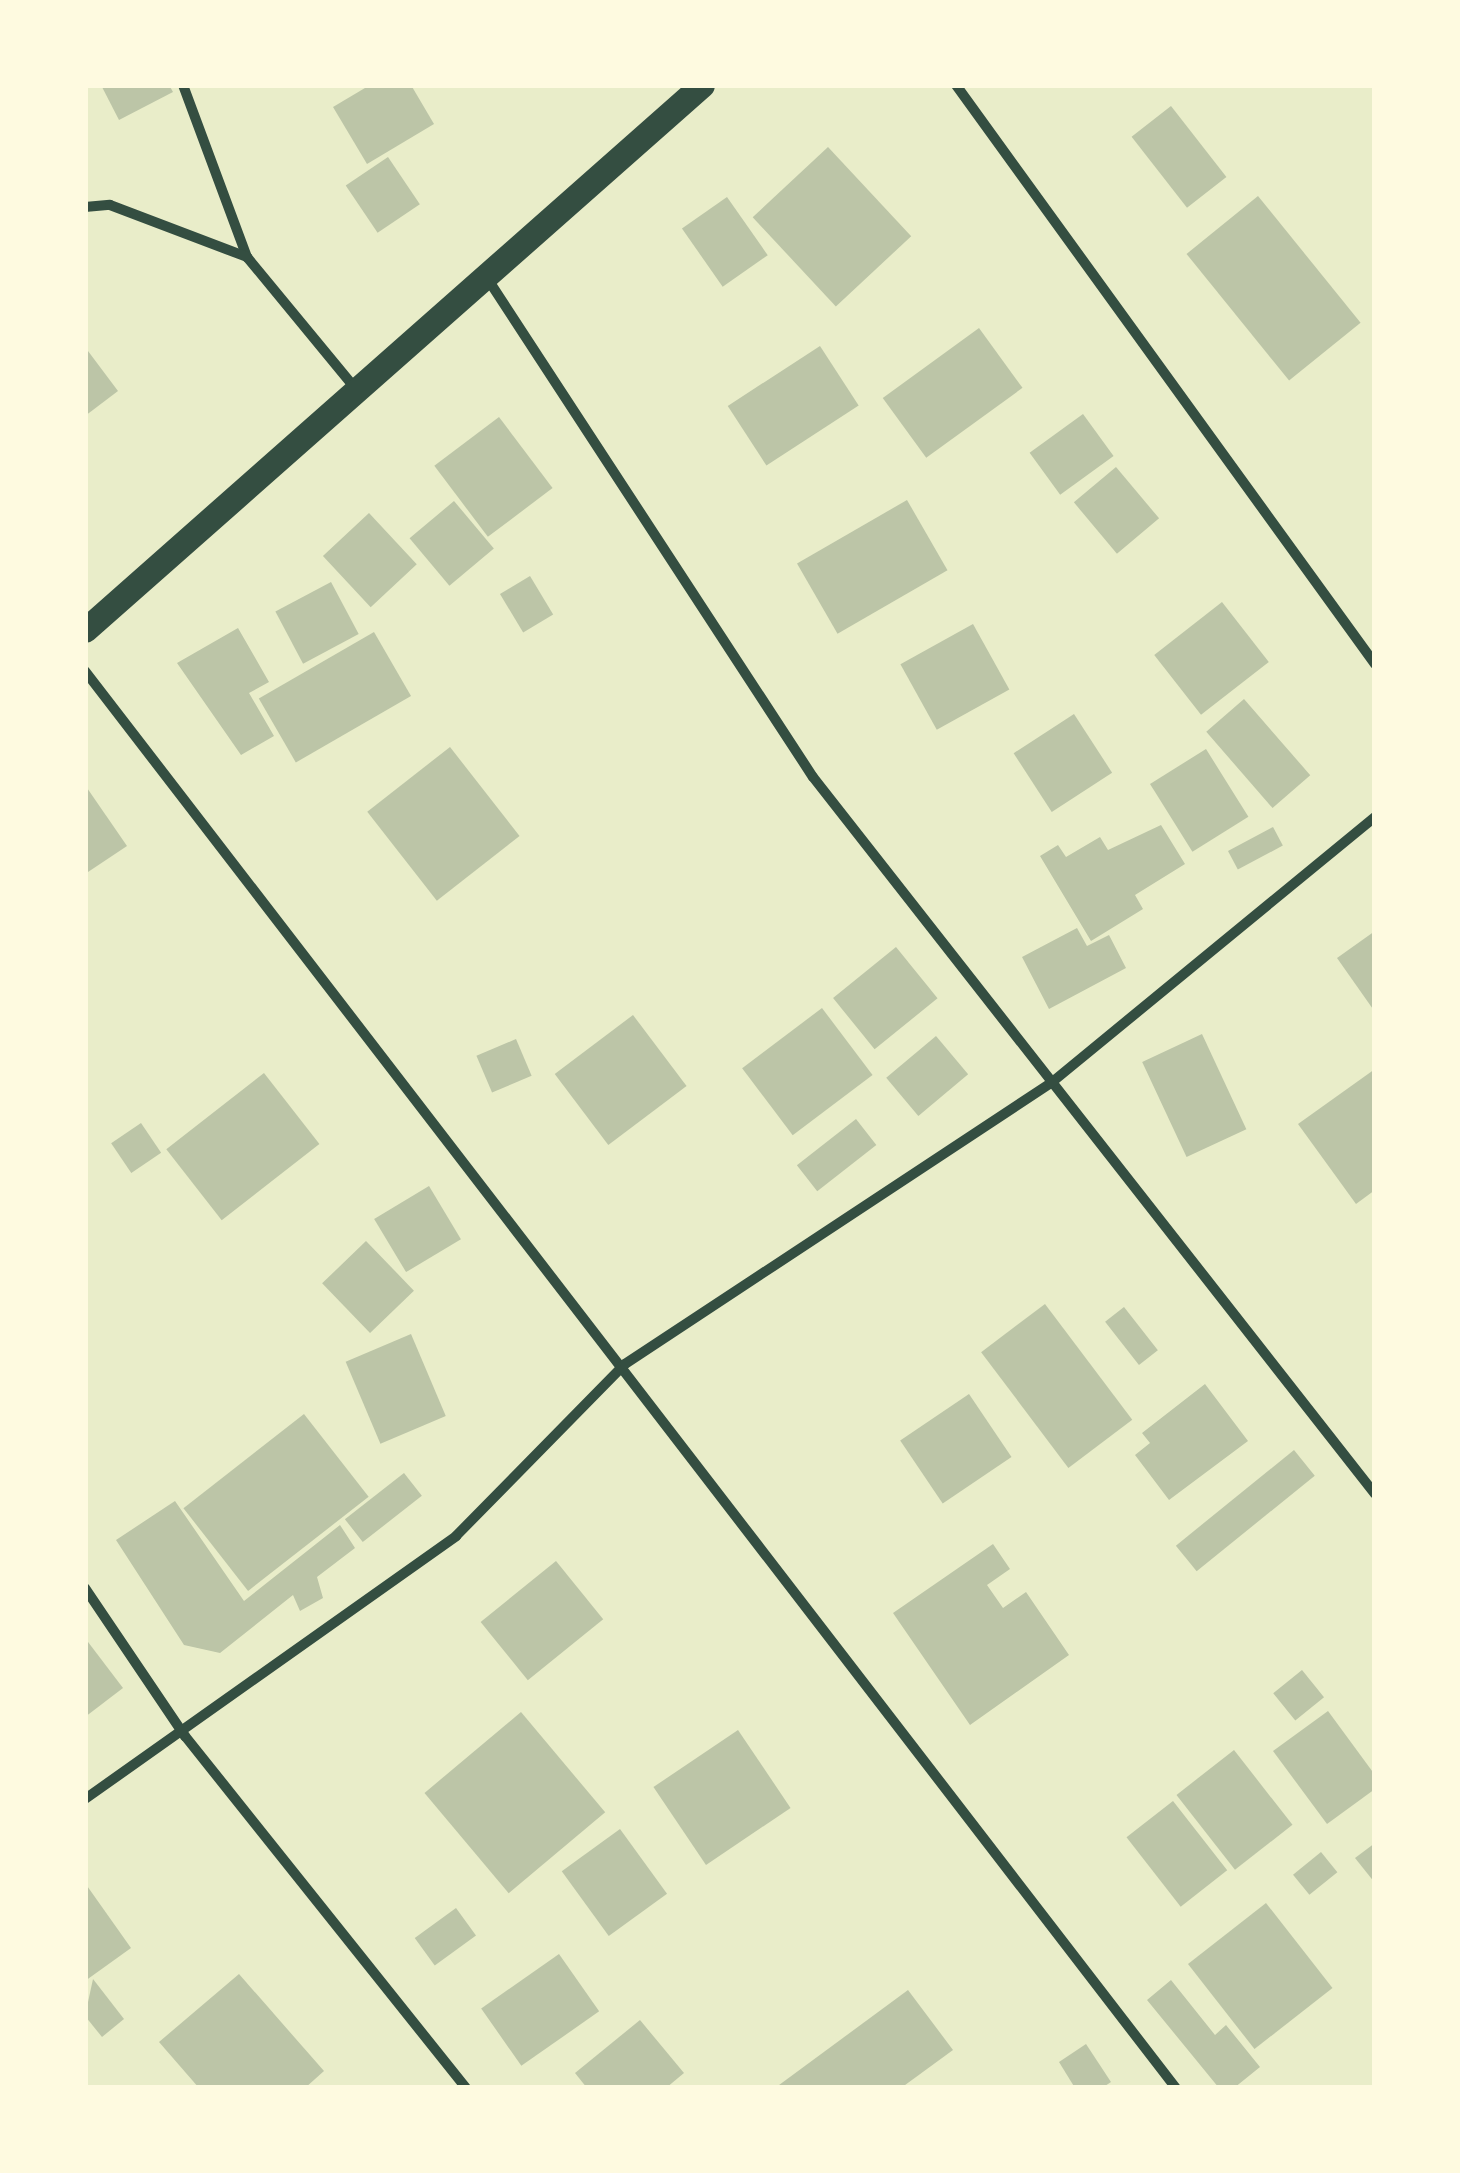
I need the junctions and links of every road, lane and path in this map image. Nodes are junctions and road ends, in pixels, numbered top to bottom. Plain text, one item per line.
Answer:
1 (183, 85) edge
2 (702, 85) edge
3 (956, 85) edge
4 (85, 207) edge
5 (247, 256) junction
6 (489, 281) junction
7 (360, 394) junction
8 (85, 630) edge
9 (1375, 664) edge
10 (85, 671) edge
11 (1375, 817) edge
12 (1052, 1083) junction
13 (625, 1364) junction
14 (1375, 1494) edge
15 (85, 1588) edge
16 (185, 1736) junction
17 (85, 1799) edge
18 (466, 2088) edge
19 (1176, 2088) edge

1 - 5 street
2 - 6 main road
3 - 9 street
4 - 5 street
5 - 7 street
6 - 7 main road
6 - 12 street
7 - 8 main road
10 - 13 street
11 - 12 street
12 - 13 street
12 - 14 street
13 - 16 street
13 - 19 street
15 - 16 street
16 - 17 street
16 - 18 street

